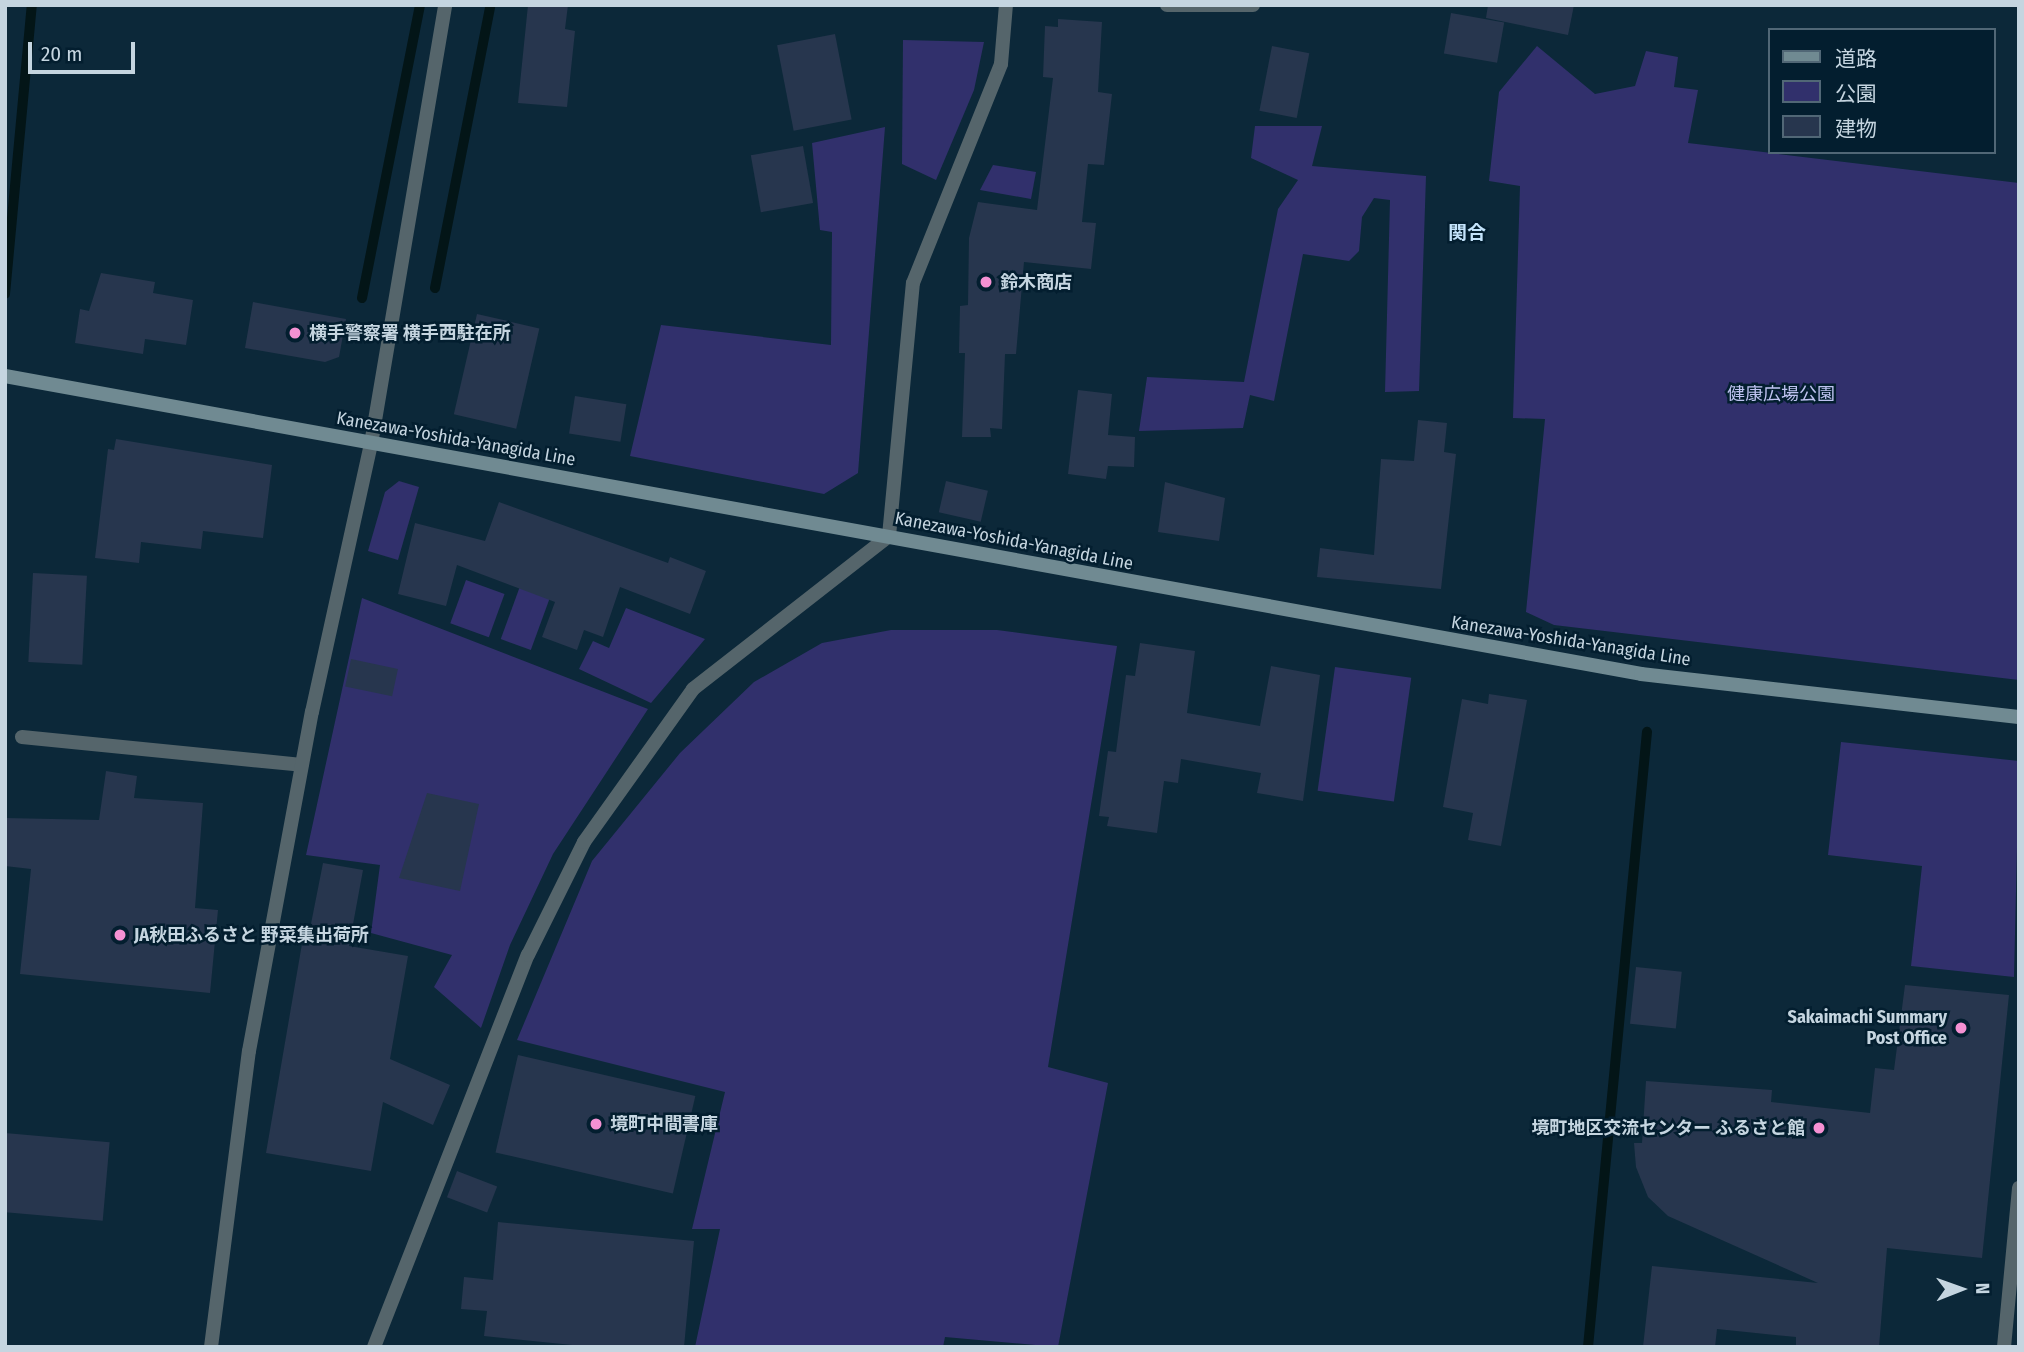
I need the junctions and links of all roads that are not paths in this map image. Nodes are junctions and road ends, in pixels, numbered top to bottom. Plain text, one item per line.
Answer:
1 (445, 5) edge
2 (1006, 5) edge
3 (1167, 5) edge
4 (1253, 5) edge
5 (10, 377) edge
6 (371, 444) junction
7 (889, 537) junction
8 (2019, 717) edge
9 (22, 737) dead end
10 (302, 765) junction
11 (2019, 1188) edge
12 (211, 1347) edge
13 (373, 1347) edge
14 (2004, 1347) edge

1 - 6 street
2 - 7 street
3 - 4 street
5 - 6 main road, Kanezawa-Yoshida-Yanagida Line
6 - 7 main road, Kanezawa-Yoshida-Yanagida Line
6 - 10 street
7 - 8 main road, Kanezawa-Yoshida-Yanagida Line
7 - 13 street
9 - 10 street
10 - 12 street
11 - 14 street

